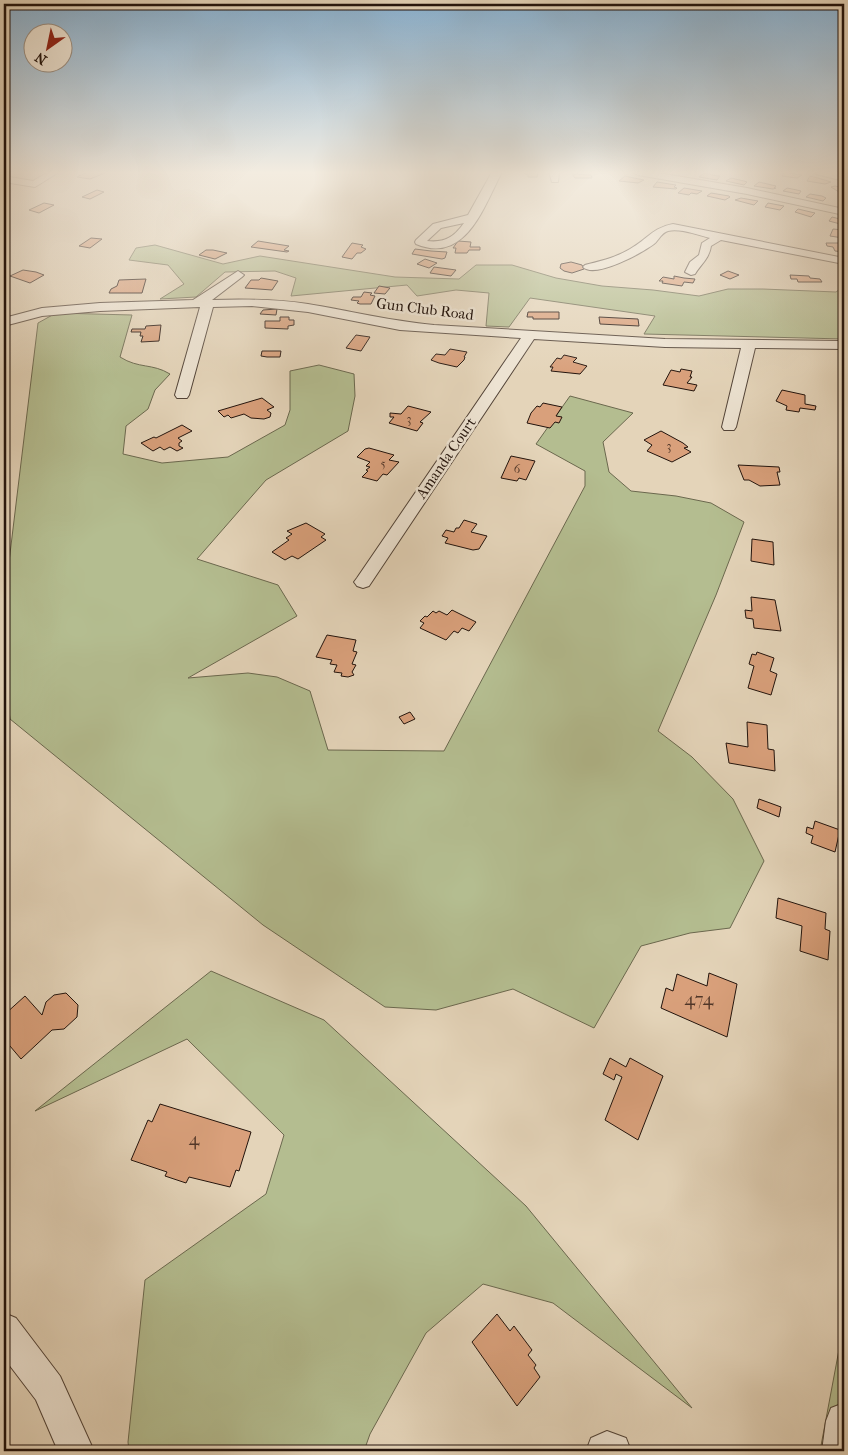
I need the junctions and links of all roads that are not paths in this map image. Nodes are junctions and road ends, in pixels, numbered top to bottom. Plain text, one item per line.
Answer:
1 (651, 240) edge
2 (715, 240) edge
3 (739, 240) edge
4 (844, 261) edge
5 (590, 266) dead end
6 (691, 272) dead end
7 (238, 275) dead end
8 (201, 305) junction
9 (4, 322) edge
10 (530, 335) junction
11 (749, 344) junction
12 (844, 345) edge
13 (182, 395) dead end
14 (729, 427) dead end
15 (363, 582) dead end
16 (4, 1330) edge
17 (844, 1421) edge
18 (76, 1451) edge
19 (604, 1451) edge
20 (614, 1451) edge
21 (840, 1451) edge

1 - 5 street
2 - 6 street
3 - 4 street
7 - 8 street
8 - 9 street, Gun Club Road
8 - 10 street, Gun Club Road
8 - 13 street
10 - 11 street, Gun Club Road
10 - 15 street, Amanda Court
11 - 12 street, Gun Club Road
11 - 14 street
16 - 18 street
17 - 21 street
19 - 20 street

